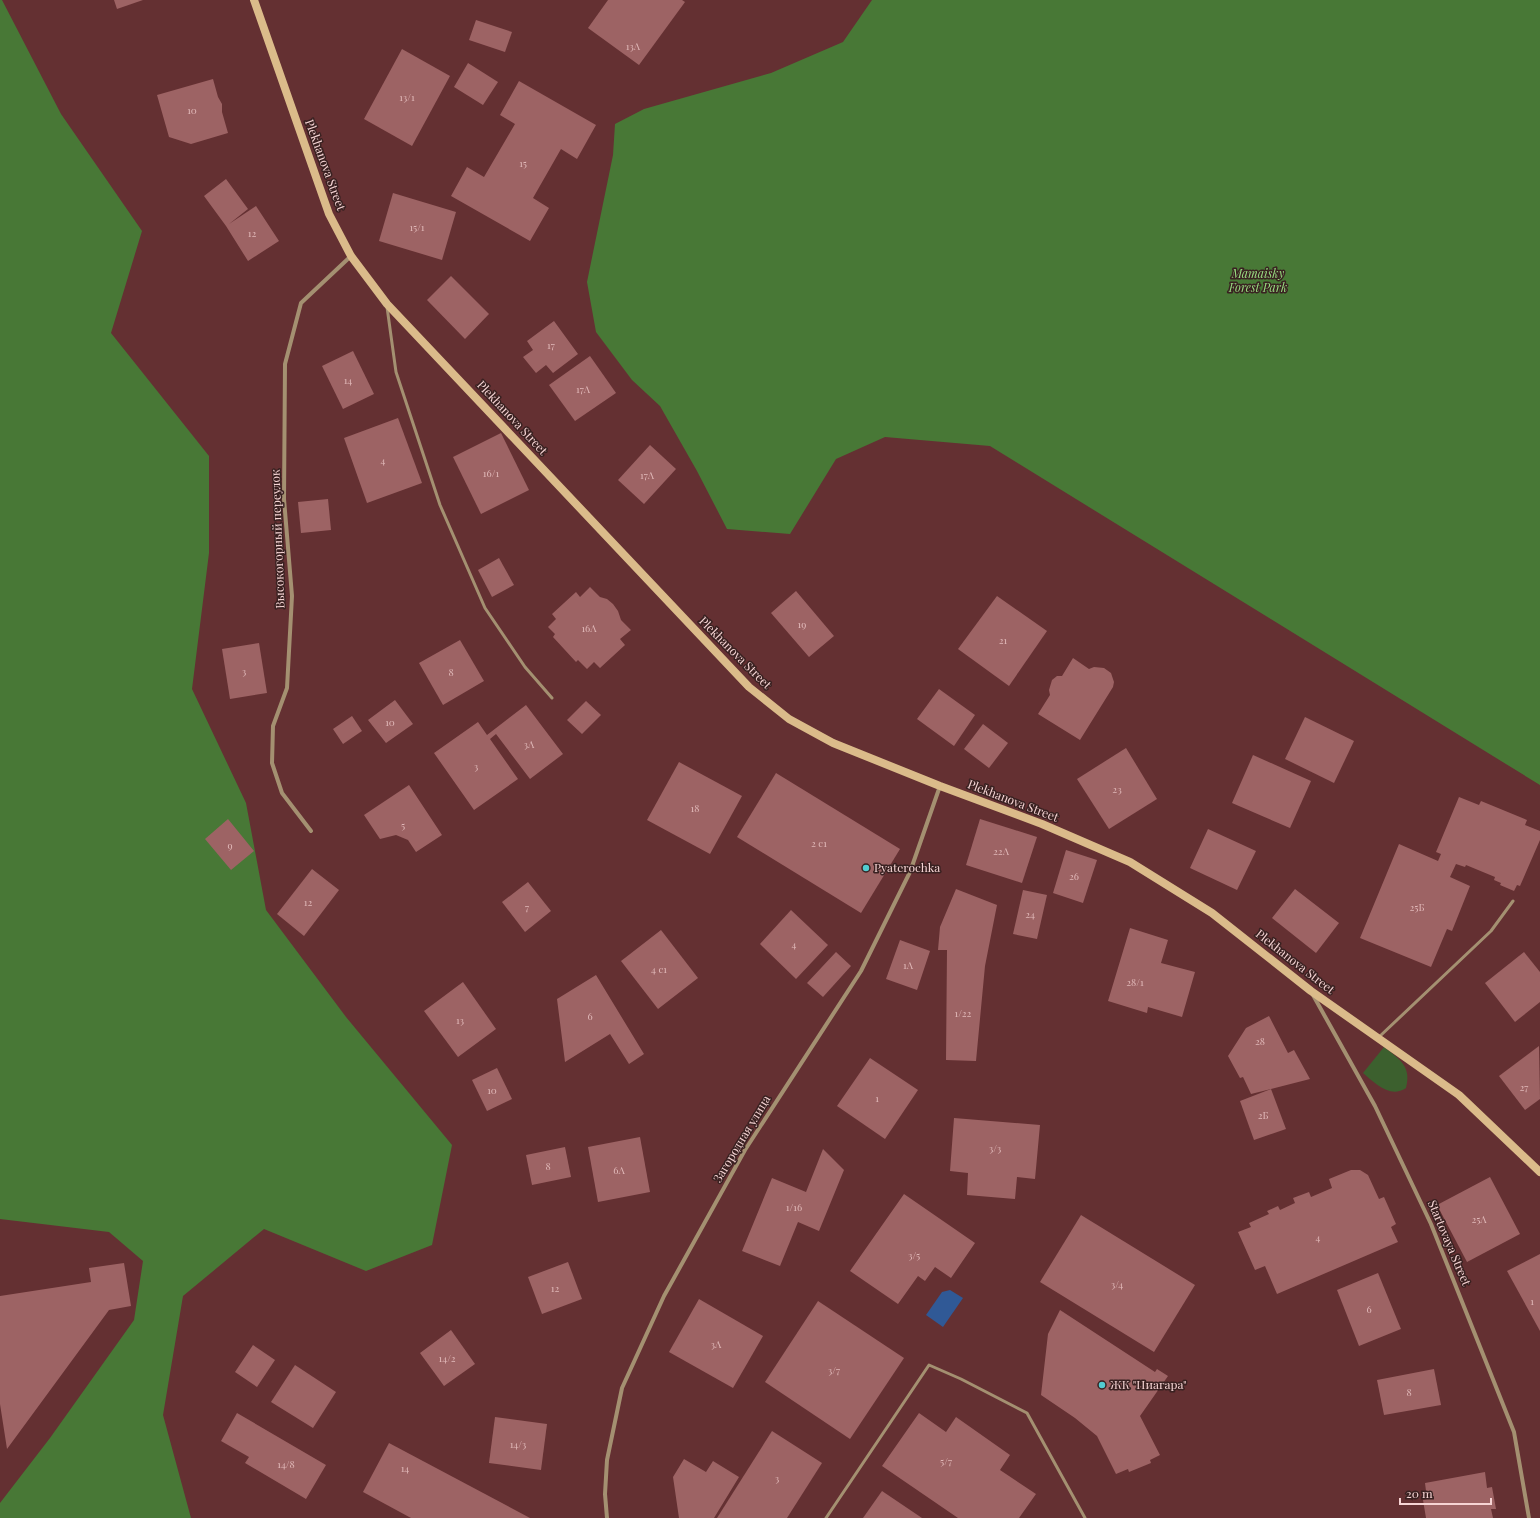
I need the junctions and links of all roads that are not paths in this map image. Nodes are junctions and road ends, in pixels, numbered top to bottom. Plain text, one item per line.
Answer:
1 (254, 0) edge
2 (352, 256) junction
3 (387, 304) junction
4 (552, 698) dead end
5 (940, 786) junction
6 (311, 831) dead end
7 (1513, 901) dead end
8 (1311, 991) junction
9 (1378, 1038) junction
10 (1540, 1172) edge
11 (607, 1518) edge
12 (826, 1518) edge
13 (1085, 1518) edge
14 (1529, 1518) edge

1 - 2 street, Plekhanova Street
2 - 3 street, Plekhanova Street
2 - 6 street, Высокогорный переулок
3 - 4 lane
3 - 5 street, Plekhanova Street
5 - 8 street, Plekhanova Street
5 - 11 street, Загородная улица
7 - 9 lane
8 - 9 street, Plekhanova Street
8 - 14 street, Startovaya Street
9 - 10 street, Plekhanova Street
12 - 13 lane

